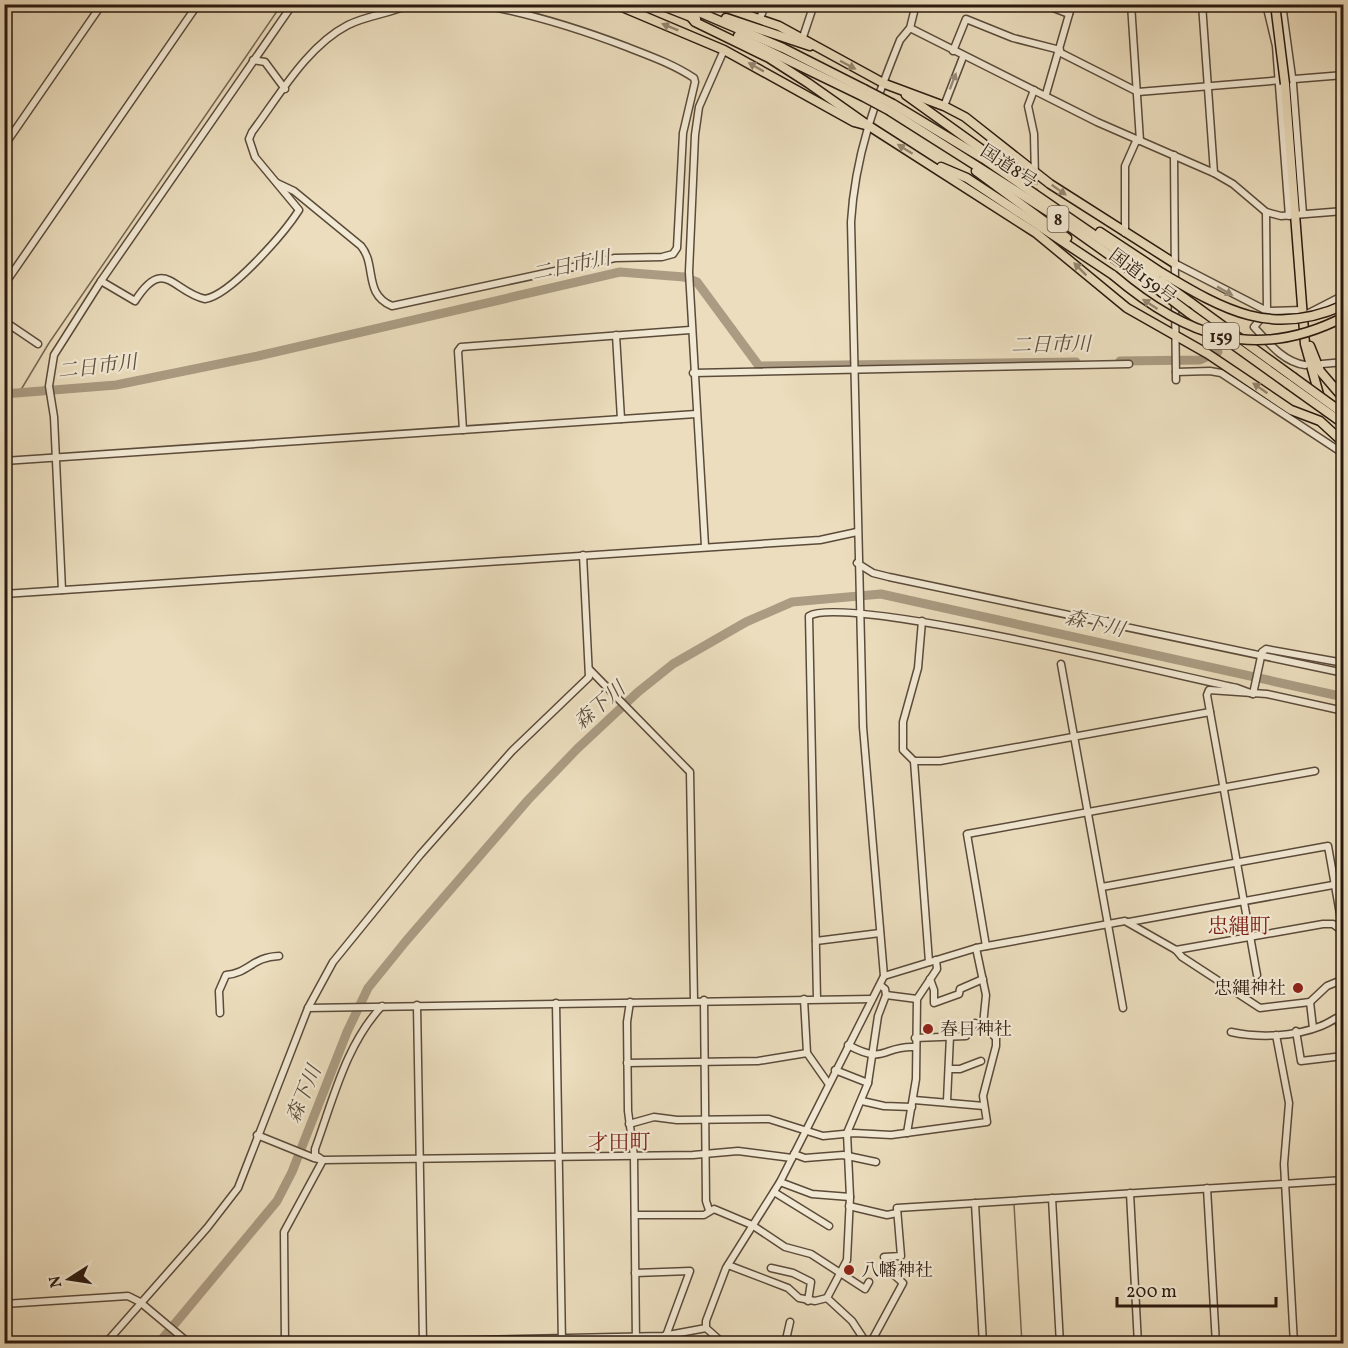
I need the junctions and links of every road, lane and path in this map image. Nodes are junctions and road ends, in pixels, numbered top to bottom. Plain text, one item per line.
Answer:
1 (102, 4) edge
2 (198, 4) edge
3 (293, 4) edge
4 (410, 4) edge
5 (477, 4) edge
6 (615, 4) edge
7 (658, 4) edge
8 (680, 4) edge
9 (716, 4) edge
10 (766, 4) edge
11 (814, 4) edge
12 (916, 4) edge
13 (1043, 4) edge
14 (1072, 4) edge
15 (1131, 4) edge
16 (1202, 4) edge
17 (1266, 4) edge
18 (1275, 4) edge
19 (1282, 4) edge
20 (704, 13) junction
21 (1069, 14) junction
22 (691, 17) junction
23 (760, 18) junction
24 (910, 28) junction
25 (803, 37) junction
26 (724, 50) junction
27 (953, 51) junction
28 (1060, 51) junction
29 (830, 55) junction
30 (963, 57) junction
31 (253, 60) junction
32 (1344, 75) edge
33 (1285, 81) junction
34 (885, 84) junction
35 (1208, 86) junction
36 (899, 88) junction
37 (285, 89) junction
38 (1034, 90) junction
39 (863, 92) junction
40 (1138, 92) junction
41 (1046, 94) junction
42 (944, 106) junction
43 (891, 108) junction
44 (869, 126) junction
45 (1138, 140) junction
46 (4, 146) edge
47 (954, 151) junction
48 (1174, 155) junction
49 (931, 165) junction
50 (1214, 173) junction
51 (1344, 173) edge
52 (1035, 176) junction
53 (277, 183) junction
54 (1344, 203) edge
55 (1344, 211) edge
56 (1266, 212) junction
57 (1063, 213) junction
58 (1296, 215) junction
59 (1078, 223) joint
60 (1125, 233) junction
61 (1174, 263) junction
62 (1113, 275) junction
63 (1161, 277) junction
64 (101, 281) junction
65 (4, 285) edge
66 (1344, 295) edge
67 (1344, 305) edge
68 (1266, 311) junction
69 (1306, 311) junction
70 (1344, 317) edge
71 (4, 321) edge
72 (690, 330) junction
73 (616, 335) junction
74 (1176, 335) junction
75 (38, 344) dead end
76 (1344, 362) edge
77 (1129, 364) dead end
78 (1322, 364) dead end
79 (1305, 365) dead end
80 (853, 366) junction
81 (1176, 368) junction
82 (693, 373) junction
83 (1176, 380) dead end
84 (1290, 380) junction
85 (1344, 399) edge
86 (696, 414) junction
87 (1344, 414) edge
88 (621, 419) junction
89 (1344, 424) edge
90 (464, 430) junction
91 (1344, 438) edge
92 (1344, 443) edge
93 (1344, 454) edge
94 (56, 457) junction
95 (4, 461) edge
96 (857, 532) junction
97 (705, 546) junction
98 (584, 555) junction
99 (857, 566) junction
100 (62, 590) junction
101 (4, 594) edge
102 (859, 611) junction
103 (922, 621) junction
104 (1261, 655) junction
105 (1344, 663) edge
106 (1061, 664) dead end
107 (590, 670) junction
108 (1344, 673) edge
109 (1253, 693) junction
110 (1344, 711) edge
111 (1210, 712) junction
112 (1075, 737) junction
113 (914, 761) junction
114 (1315, 771) dead end
115 (1224, 787) junction
116 (1088, 812) junction
117 (1237, 863) junction
118 (1344, 883) edge
119 (1335, 884) junction
120 (1102, 887) junction
121 (1244, 901) junction
122 (1128, 922) junction
123 (1108, 924) junction
124 (1343, 932) edge
125 (880, 933) junction
126 (1250, 936) junction
127 (816, 941) junction
128 (986, 946) junction
129 (976, 948) junction
130 (1176, 950) junction
131 (279, 956) dead end
132 (936, 960) junction
133 (929, 962) junction
134 (1257, 975) dead end
135 (884, 976) junction
136 (930, 979) junction
137 (983, 979) junction
138 (1344, 979) edge
139 (880, 985) junction
140 (886, 995) junction
141 (804, 999) junction
142 (817, 999) junction
143 (872, 999) junction
144 (917, 999) junction
145 (704, 1000) junction
146 (694, 1001) junction
147 (630, 1002) junction
148 (1310, 1002) junction
149 (556, 1003) junction
150 (417, 1005) junction
151 (379, 1006) junction
152 (308, 1008) junction
153 (1123, 1008) dead end
154 (220, 1013) dead end
155 (1343, 1013) edge
156 (983, 1025) junction
157 (1312, 1028) junction
158 (1296, 1031) junction
159 (1230, 1032) dead end
160 (1276, 1035) junction
161 (950, 1036) junction
162 (915, 1038) junction
163 (848, 1045) junction
164 (1343, 1046) edge
165 (915, 1047) junction
166 (807, 1053) junction
167 (874, 1055) junction
168 (981, 1061) dead end
169 (704, 1062) junction
170 (627, 1063) junction
171 (949, 1069) junction
172 (835, 1070) junction
173 (828, 1083) junction
174 (868, 1083) junction
175 (862, 1101) junction
176 (947, 1101) junction
177 (913, 1103) junction
178 (984, 1106) junction
179 (705, 1120) junction
180 (629, 1124) junction
181 (805, 1131) junction
182 (847, 1133) junction
183 (907, 1133) junction
184 (257, 1135) junction
185 (705, 1155) junction
186 (559, 1156) junction
187 (634, 1156) junction
188 (793, 1156) junction
189 (847, 1156) junction
190 (420, 1158) junction
191 (323, 1160) junction
192 (876, 1162) dead end
193 (1344, 1180) edge
194 (780, 1182) junction
195 (1285, 1183) junction
196 (1207, 1188) junction
197 (774, 1192) junction
198 (1130, 1192) junction
199 (850, 1197) junction
200 (1052, 1198) junction
201 (975, 1203) junction
202 (849, 1206) junction
203 (709, 1210) junction
204 (897, 1213) junction
205 (634, 1215) junction
206 (752, 1225) junction
207 (829, 1226) dead end
208 (728, 1265) junction
209 (771, 1268) dead end
210 (840, 1272) junction
211 (635, 1273) junction
212 (869, 1282) dead end
213 (827, 1298) junction
214 (808, 1301) junction
215 (140, 1302) junction
216 (4, 1304) edge
217 (790, 1322) dead end
218 (706, 1328) junction
219 (666, 1336) junction
220 (636, 1340) edge
221 (562, 1341) edge
222 (186, 1342) edge
223 (423, 1342) edge
224 (105, 1344) edge
225 (286, 1344) edge
226 (663, 1344) edge
227 (724, 1344) edge
228 (785, 1344) edge
229 (868, 1344) edge
230 (983, 1344) edge
231 (1060, 1344) edge
232 (1138, 1344) edge
233 (1216, 1344) edge
234 (1294, 1344) edge

1 - 46 street
2 - 65 street
3 - 31 street
4 - 37 street
5 - 53 street
26 -> 6 highway
7 - 22 highway, 国道8号 / 8
8 - 20 highway, 国道8号 / 8
9 - 23 highway
10 - 23 street
11 - 25 street
12 - 24 street
13 - 21 street
14 - 21 street
15 - 40 street
16 - 35 street
17 - 33 street
18 - 33 highway, bridge
19 - 33 street
20 - 29 highway
20 - 39 highway, 国道8号 / 8
21 - 28 street
22 - 39 highway, 国道8号 / 8
22 - 44 highway
23 - 25 highway
24 - 27 street
24 - 34 street
25 - 29 highway
44 -> 26 highway
26 - 72 street
27 - 28 street
27 - 30 street
28 - 40 street
28 - 41 street
29 -> 34 highway
30 - 38 street
42 -> 30 street
31 - 37 street
31 - 64 street
32 - 33 street
33 - 35 street
33 - 58 highway
33 - 58 street
33 - 58 street
34 - 36 highway
34 - 44 street
35 - 40 street
35 - 50 street
36 - 42 highway
36 - 57 highway, 8
37 - 53 street
38 - 41 street
38 - 52 street
39 - 43 highway, 国道8号 / 8, bridge
40 - 45 street
41 - 45 street
42 - 52 highway
43 - 47 highway, 国道8号 / 8
43 - 57 highway, 国道8号 / 8
49 -> 44 highway
44 - 80 street
45 - 48 street
45 - 60 street
47 - 62 highway, 国道159号 / 159
47 - 84 highway, 国道8号 / 8, bridge
48 - 50 street
48 - 61 street
49 - 62 highway
74 -> 49 highway
50 - 56 street
51 - 54 street
52 -> 60 highway
53 - 64 street
55 - 58 street
56 - 58 street
56 - 68 street
57 - 59 highway, 国道8号 / 8
58 - 69 highway
59 - 63 highway, 国道159号 / 159
60 - 61 highway
61 -> 68 street
61 - 74 street
70 -> 62 highway, 国道159号 / 159, bridge
63 - 67 highway, 国道159号 / 159, bridge
63 - 84 highway, 国道8号 / 8, bridge
64 - 94 street
66 - 69 street
68 - 69 street
68 - 79 street
69 - 85 highway
69 - 91 highway
71 - 75 street
72 - 73 street
72 - 82 street
73 - 88 street
73 - 90 street
74 - 81 street
92 -> 74 highway
76 - 78 street
77 - 80 street
80 - 82 street
80 - 96 street
81 - 83 street
81 - 93 street
82 - 86 street
84 - 87 highway, 国道8号 / 8, bridge
84 - 89 highway, 国道8号 / 8, bridge
86 - 88 street
86 - 97 street
88 - 90 street
90 - 94 street
94 - 95 street
94 - 100 street
96 - 97 street
96 - 99 street
97 - 98 street
98 - 100 street
98 - 107 street
99 - 102 street
99 - 104 street
100 - 101 street
102 - 103 street
102 - 125 street
102 - 127 street
103 - 109 street
103 - 113 street
104 - 105 street
104 - 108 street
104 - 109 street
106 - 112 street
107 - 146 street
107 - 152 street
109 - 110 street
109 - 111 street
111 - 112 street
111 - 115 street
112 - 113 street
112 - 116 street
113 - 133 street
114 - 115 street
115 - 116 street
115 - 117 street
116 - 120 street
116 - 128 street
117 - 119 street
117 - 120 street
117 - 121 street
118 - 119 street
119 - 121 street
119 - 124 street
120 - 123 street
121 - 122 street
121 - 126 street
122 - 123 street
122 - 130 street
123 - 128 street
123 - 153 street
124 - 126 street
125 - 127 street
125 - 135 street
126 - 130 street
126 - 134 street
127 - 142 street
128 - 129 street
129 - 132 street
129 - 137 street
130 - 148 street
131 - 154 street
132 - 133 street
132 - 136 street
133 - 135 street
135 - 139 street
136 - 137 street
136 - 144 street
137 - 156 street
138 - 148 street
139 - 140 street
139 - 143 street
140 - 144 street
140 - 167 street
141 - 142 street
141 - 145 street
141 - 166 street
142 - 143 street
143 - 163 street
144 - 162 street
145 - 146 street
145 - 169 street
146 - 147 street
147 - 149 street
147 - 170 street
148 - 157 street
149 - 150 street
149 - 186 street
150 - 151 street
150 - 190 street
151 - 152 street
151 - 191 street
152 - 184 street
155 - 157 street
155 - 164 street
156 - 161 street
156 - 178 street
157 - 158 street
158 - 160 street
158 - 164 street
159 - 160 street
160 - 195 street
161 - 162 street
161 - 171 street
162 - 165 street
163 - 167 street
163 - 172 street
165 - 167 street
165 - 177 street
166 - 169 street
166 - 173 street
167 - 174 street
168 - 171 street
169 - 170 street
169 - 179 street
170 - 180 street
171 - 176 street
172 - 173 street
172 - 174 street
173 - 181 street
174 - 175 street
175 - 177 street
175 - 182 street
176 - 177 street
176 - 178 street
177 - 183 street
178 - 183 street
179 - 180 street
179 - 181 street
179 - 185 street
180 - 187 street
181 - 182 street
181 - 188 street
182 - 183 street
182 - 189 street
184 - 191 street
184 - 215 street
185 - 187 street
185 - 188 street
185 - 203 street
186 - 187 street
186 - 190 street
186 - 221 street
187 - 205 street
188 - 189 street
188 - 194 street
189 - 192 street
189 - 199 street
190 - 191 street
190 - 223 street
191 - 225 street
193 - 195 street
194 - 197 street
194 - 199 street
195 - 196 street
195 - 234 street
196 - 198 street
196 - 233 street
197 - 206 street
197 - 207 street
198 - 200 street
198 - 232 street
199 - 202 street
200 - 201 street
200 - 231 street
201 - 204 street
201 - 230 street
202 - 204 street
202 - 210 street
203 - 205 street
203 - 206 street
204 - 229 street
205 - 211 street
206 - 208 street
206 - 210 street
208 - 214 street
208 - 218 street
209 - 214 street
210 - 212 street
210 - 213 street
211 - 219 street
211 - 220 street
213 - 214 street
213 - 229 street
215 - 216 street
215 - 222 street
215 - 224 street
217 - 228 street
218 - 219 street
218 - 227 street
219 - 220 street
219 - 226 street
220 - 221 street
221 - 223 street
223 - 225 street

